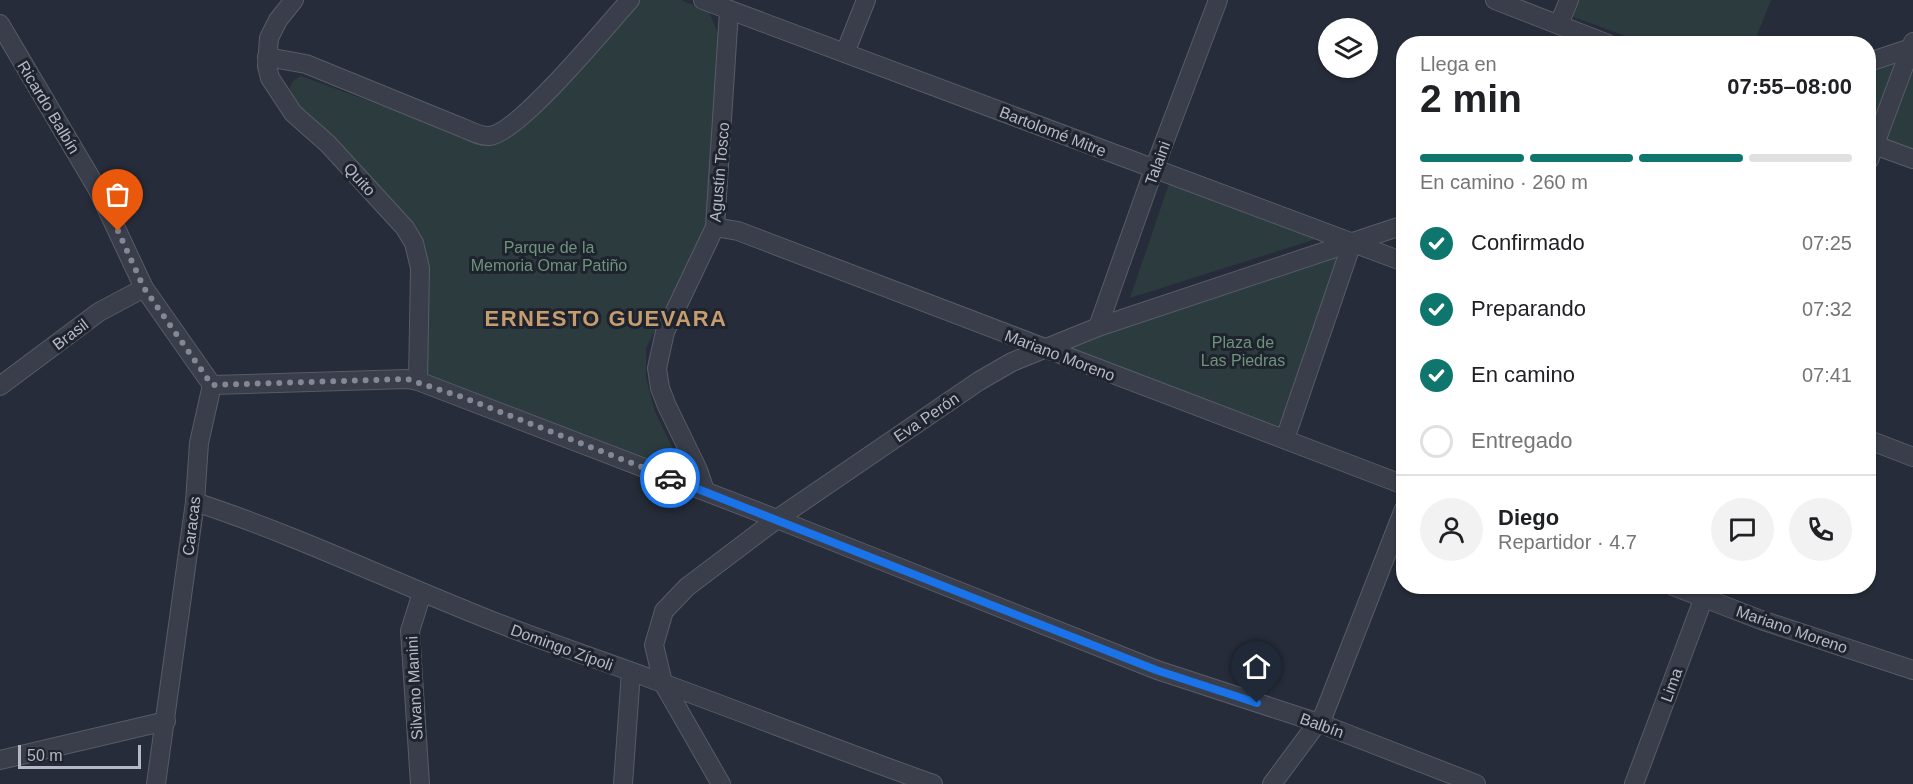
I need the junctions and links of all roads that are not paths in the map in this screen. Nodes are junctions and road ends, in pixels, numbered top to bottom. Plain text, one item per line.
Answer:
1 (294, 0) edge
2 (630, 0) edge
3 (703, 0) edge
4 (866, 0) edge
5 (1218, 0) edge
6 (1495, 0) edge
7 (1569, 0) edge
8 (729, 11) junction
9 (0, 24) edge
10 (1559, 24) junction
11 (1588, 36) edge
12 (1911, 52) edge
13 (845, 53) junction
14 (267, 57) junction
15 (1876, 60) edge
16 (1876, 137) edge
17 (1876, 150) edge
18 (1913, 159) edge
19 (1154, 169) junction
20 (715, 227) junction
21 (1396, 228) edge
22 (1352, 243) junction
23 (1396, 259) edge
24 (144, 288) junction
25 (1098, 327) junction
26 (1042, 348) junction
27 (418, 381) junction
28 (212, 385) junction
29 (0, 386) edge
30 (1285, 439) junction
31 (1876, 443) edge
32 (1913, 457) edge
33 (1396, 482) edge
34 (705, 491) junction
35 (195, 502) junction
36 (777, 519) junction
37 (1396, 529) edge
38 (422, 593) junction
39 (1704, 594) edge
40 (1710, 594) edge
41 (1913, 670) edge
42 (631, 672) junction
43 (663, 683) junction
44 (166, 721) junction
45 (1319, 723) junction
46 (0, 760) edge
47 (156, 784) edge
48 (420, 784) edge
49 (623, 784) edge
50 (721, 784) edge
51 (933, 784) edge
52 (1272, 784) edge
53 (1476, 784) edge
54 (1634, 784) edge

1 - 14 street, Quito
2 - 14 street
3 - 8 street, Bartolomé Mitre
4 - 13 street
5 - 19 street, Talaini
6 - 10 street
7 - 10 street
8 - 13 street, Bartolomé Mitre
8 - 20 street, Agustín Tosco
9 - 24 street, Ricardo Balbín
10 - 11 street
12 - 15 street
12 - 16 street
13 - 19 street, Bartolomé Mitre
14 - 27 street, Quito
17 - 18 street
19 - 22 street, Bartolomé Mitre
19 - 25 street, Talaini
20 - 26 street, Mariano Moreno
20 - 34 street, Agustín Tosco
21 - 22 street, Eva Perón
22 - 23 street, Bartolomé Mitre
22 - 25 street, Eva Perón
22 - 30 street
24 - 28 street
24 - 29 street, Brasil
25 - 26 street, Eva Perón
26 - 30 street, Mariano Moreno
26 - 36 street, Eva Perón
27 - 28 street, Balbín
27 - 34 street, Balbín
28 - 35 street, Caracas
30 - 33 street, Mariano Moreno
31 - 32 street
34 - 36 street, Balbín
35 - 38 street, Domingo Zípoli
35 - 44 street, Caracas
36 - 43 street, Eva Perón
36 - 45 street, Balbín
37 - 45 street
38 - 42 street, Domingo Zípoli
38 - 48 street, Silvano Manini
39 - 54 street, Lima
40 - 41 street, Mariano Moreno
42 - 43 street, Domingo Zípoli
42 - 49 street
43 - 50 street, Eva Perón
43 - 51 street, Domingo Zípoli
44 - 46 street
44 - 47 street, Caracas
45 - 52 street
45 - 53 street, Balbín

